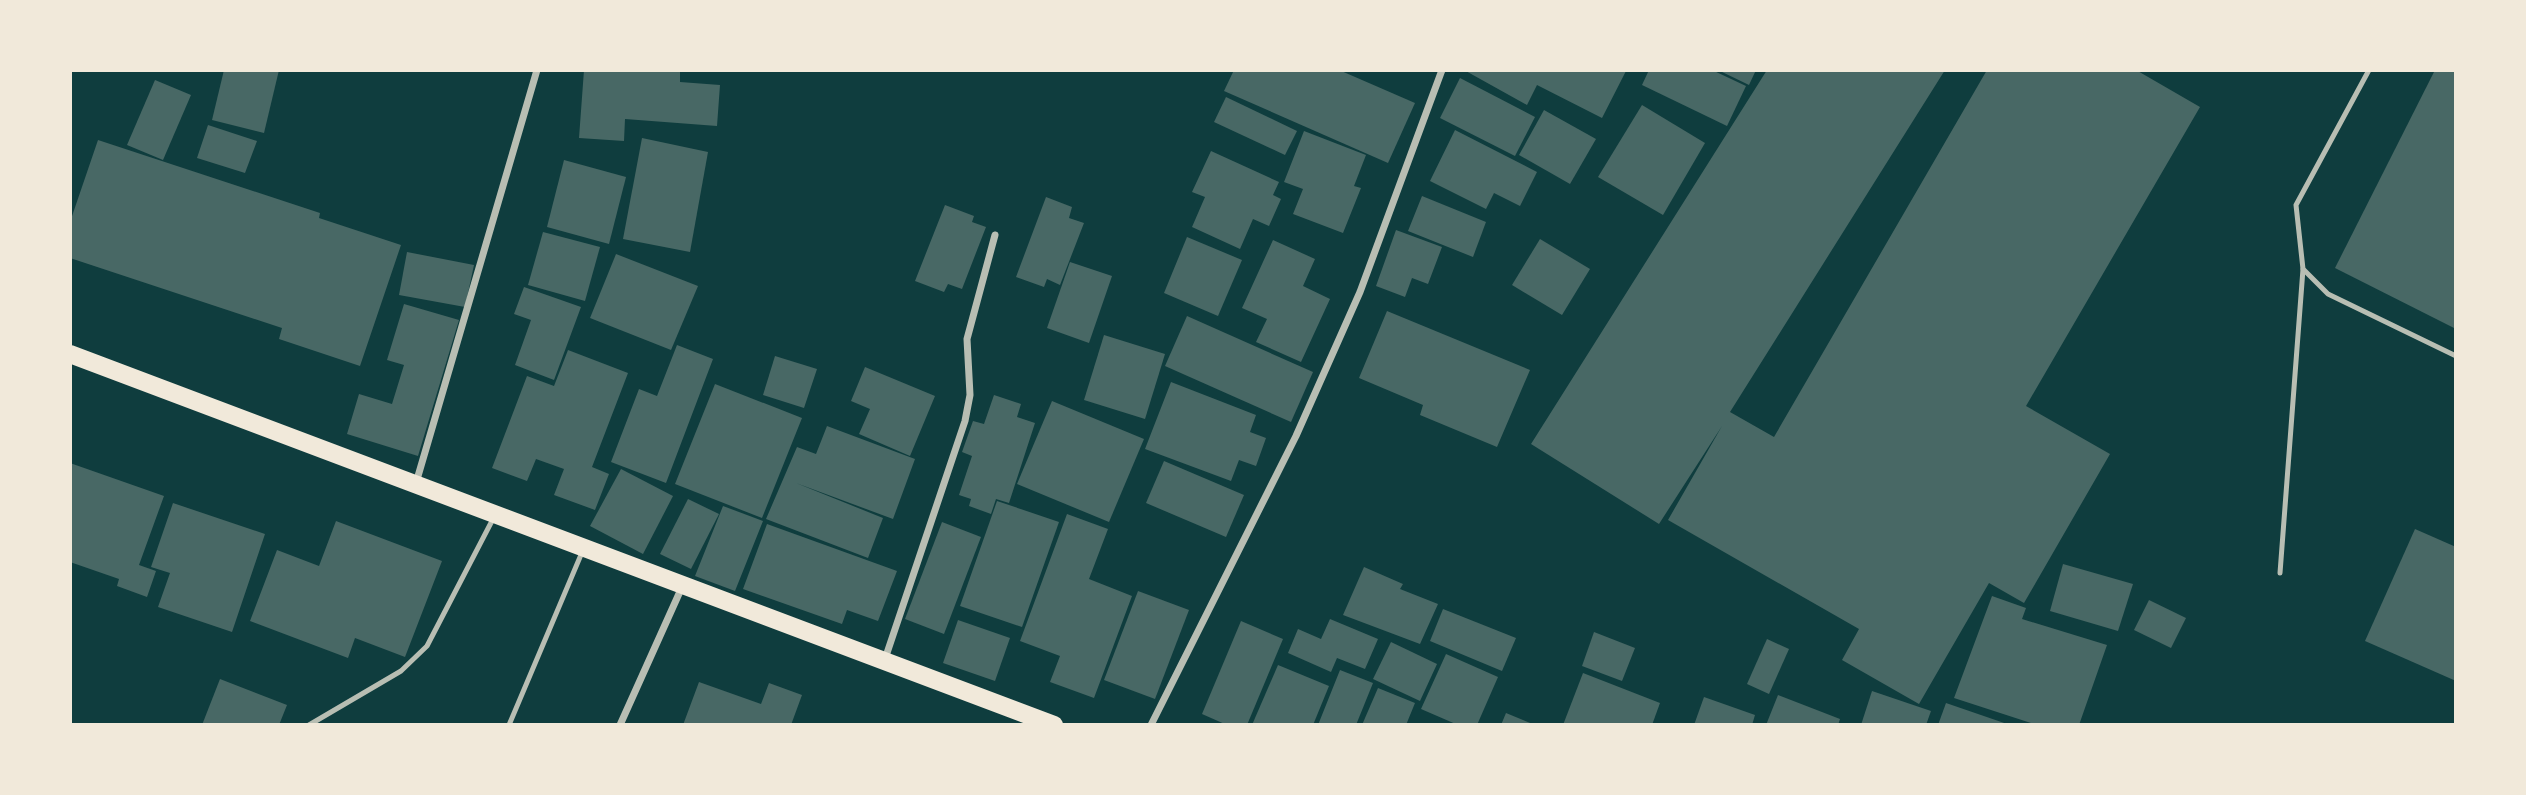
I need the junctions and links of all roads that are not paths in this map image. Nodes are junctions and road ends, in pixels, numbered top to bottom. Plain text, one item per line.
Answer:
1 (537, 70) edge
2 (1442, 70) edge
3 (2369, 70) edge
4 (995, 235) dead end
5 (2303, 268) junction
6 (70, 354) edge
7 (2456, 356) edge
8 (416, 484) junction
9 (496, 514) junction
10 (584, 547) junction
11 (2280, 573) dead end
12 (683, 586) junction
13 (885, 659) junction
14 (309, 725) edge
15 (509, 725) edge
16 (620, 725) edge
17 (1054, 725) edge
18 (1151, 725) edge

1 - 8 street
2 - 18 street
3 - 5 lane
4 - 13 street
5 - 7 lane
5 - 11 lane
6 - 8 main road
8 - 9 main road
9 - 10 main road
9 - 14 lane
10 - 12 main road
10 - 15 lane
12 - 13 main road
12 - 16 street
13 - 17 main road

